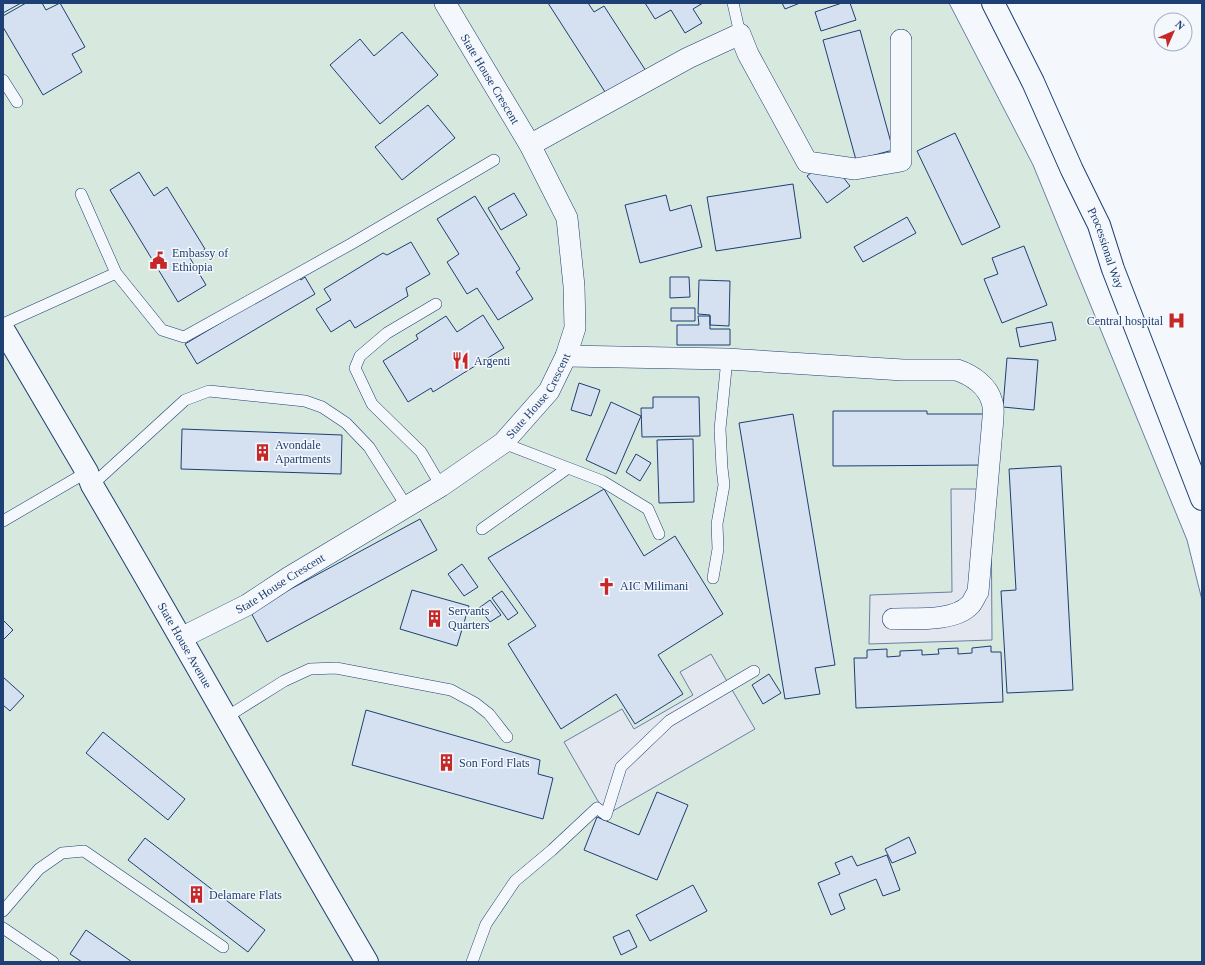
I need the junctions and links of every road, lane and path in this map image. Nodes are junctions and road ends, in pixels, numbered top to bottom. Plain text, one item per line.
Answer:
1 (445, 3) edge
2 (733, 3) edge
3 (993, 3) edge
4 (740, 34) junction
5 (901, 40) dead end
6 (3, 80) edge
7 (18, 102) dead end
8 (530, 144) junction
9 (494, 160) dead end
10 (81, 194) dead end
11 (116, 273) junction
12 (436, 304) dead end
13 (3, 324) edge
14 (3, 329) edge
15 (566, 356) junction
16 (727, 359) junction
17 (503, 443) junction
18 (568, 468) junction
19 (89, 478) junction
20 (441, 486) junction
21 (1202, 499) edge
22 (407, 507) junction
23 (3, 521) edge
24 (482, 529) dead end
25 (659, 534) dead end
26 (713, 578) dead end
27 (893, 619) dead end
28 (181, 638) junction
29 (754, 671) dead end
30 (225, 718) junction
31 (507, 737) dead end
32 (3, 911) edge
33 (3, 928) edge
34 (223, 947) dead end
35 (53, 962) edge
36 (367, 962) edge
37 (472, 962) edge

1 - 8 street, State House Crescent
2 - 4 lane
3 - 21 main road, Processional Way
4 - 5 street
4 - 8 street
6 - 7 lane
8 - 15 street, State House Crescent
9 - 11 lane
10 - 11 lane
11 - 13 lane
12 - 20 lane
14 - 19 main road, State House Avenue
15 - 16 street
15 - 17 street, State House Crescent
16 - 26 lane
16 - 27 street
17 - 18 lane
17 - 20 street, State House Crescent
18 - 24 lane
18 - 25 lane
19 - 22 lane
19 - 23 lane
19 - 28 main road, State House Avenue
20 - 22 street, State House Crescent
22 - 28 street, State House Crescent
28 - 30 main road, State House Avenue
29 - 37 lane
30 - 31 lane
30 - 36 main road, State House Avenue
32 - 34 lane
33 - 35 lane

